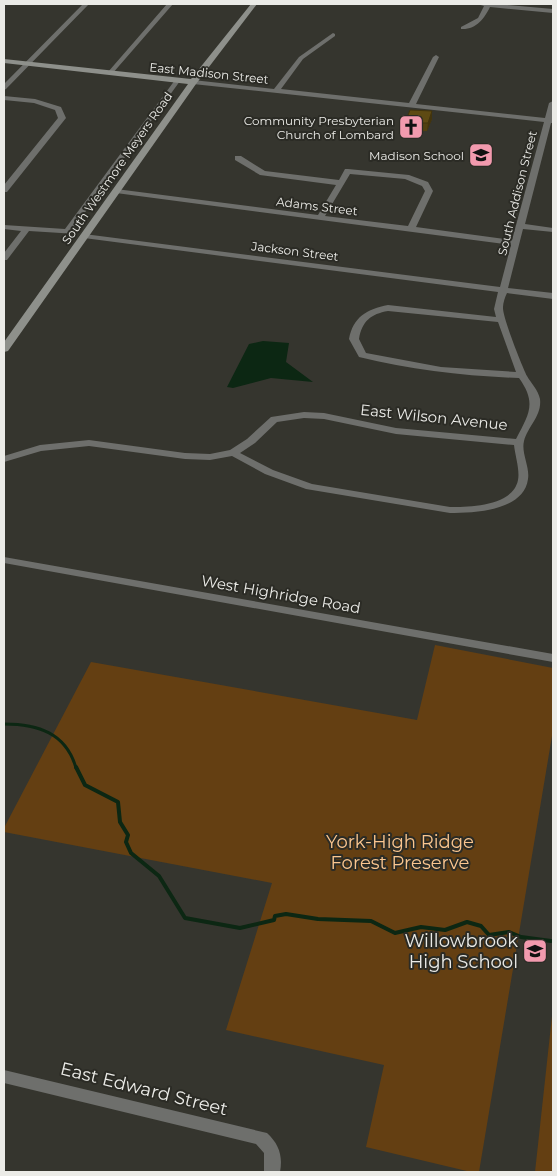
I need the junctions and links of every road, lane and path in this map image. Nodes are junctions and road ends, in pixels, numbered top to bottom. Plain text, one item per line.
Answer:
1 (86, 4) edge
2 (170, 4) edge
3 (254, 4) edge
4 (480, 4) edge
5 (488, 4) edge
6 (553, 11) edge
7 (463, 28) dead end
8 (333, 35) dead end
9 (436, 57) dead end
10 (4, 61) edge
11 (26, 64) junction
12 (110, 73) junction
13 (177, 81) junction
14 (193, 82) junction
15 (4, 88) edge
16 (276, 91) junction
17 (4, 98) edge
18 (553, 103) edge
19 (411, 106) junction
20 (550, 121) edge
21 (238, 158) dead end
22 (341, 183) junction
23 (4, 190) edge
24 (116, 191) junction
25 (320, 218) junction
26 (521, 226) junction
27 (4, 227) edge
28 (27, 228) junction
29 (411, 229) junction
30 (553, 230) edge
31 (68, 231) junction
32 (85, 234) junction
33 (516, 243) junction
34 (4, 258) edge
35 (504, 290) junction
36 (553, 296) edge
37 (501, 320) junction
38 (4, 349) edge
39 (522, 375) junction
40 (519, 442) junction
41 (233, 453) junction
42 (4, 459) edge
43 (4, 560) edge
44 (553, 658) edge
45 (4, 1076) edge
46 (272, 1172) edge

1 - 11 street
2 - 12 street
3 - 14 street, South Westmore Meyers Road
4 - 5 street
5 - 6 street
5 - 7 street
8 - 16 street
9 - 19 street
10 - 11 street, East Madison Street
11 - 12 street, East Madison Street
11 - 15 street
12 - 13 street, East Madison Street
13 - 14 street, East Madison Street
13 - 31 street
14 - 16 street, East Madison Street
14 - 24 street, South Westmore Meyers Road
16 - 19 street, East Madison Street
17 - 23 street
18 - 20 street, South Addison Street
19 - 20 street, East Madison Street
20 - 26 street, South Addison Street
21 - 22 street
22 - 25 street
22 - 29 street
24 - 25 street, Adams Street
24 - 32 street, South Westmore Meyers Road
25 - 29 street, Adams Street
26 - 30 street
26 - 33 street, South Addison Street
27 - 28 street, Jackson Street
28 - 31 street, Jackson Street
28 - 34 street
29 - 33 street, Adams Street
31 - 32 street, Jackson Street
32 - 35 street, Jackson Street
32 - 38 street, South Westmore Meyers Road
33 - 35 street, South Addison Street
35 - 36 street, Jackson Street
35 - 37 street, South Addison Street
37 - 39 street
37 - 39 street
39 - 40 street
40 - 41 street, East Wilson Avenue
40 - 41 street
41 - 42 street, East Wilson Avenue
43 - 44 street, West Highridge Road
45 - 46 street, East Edward Street

